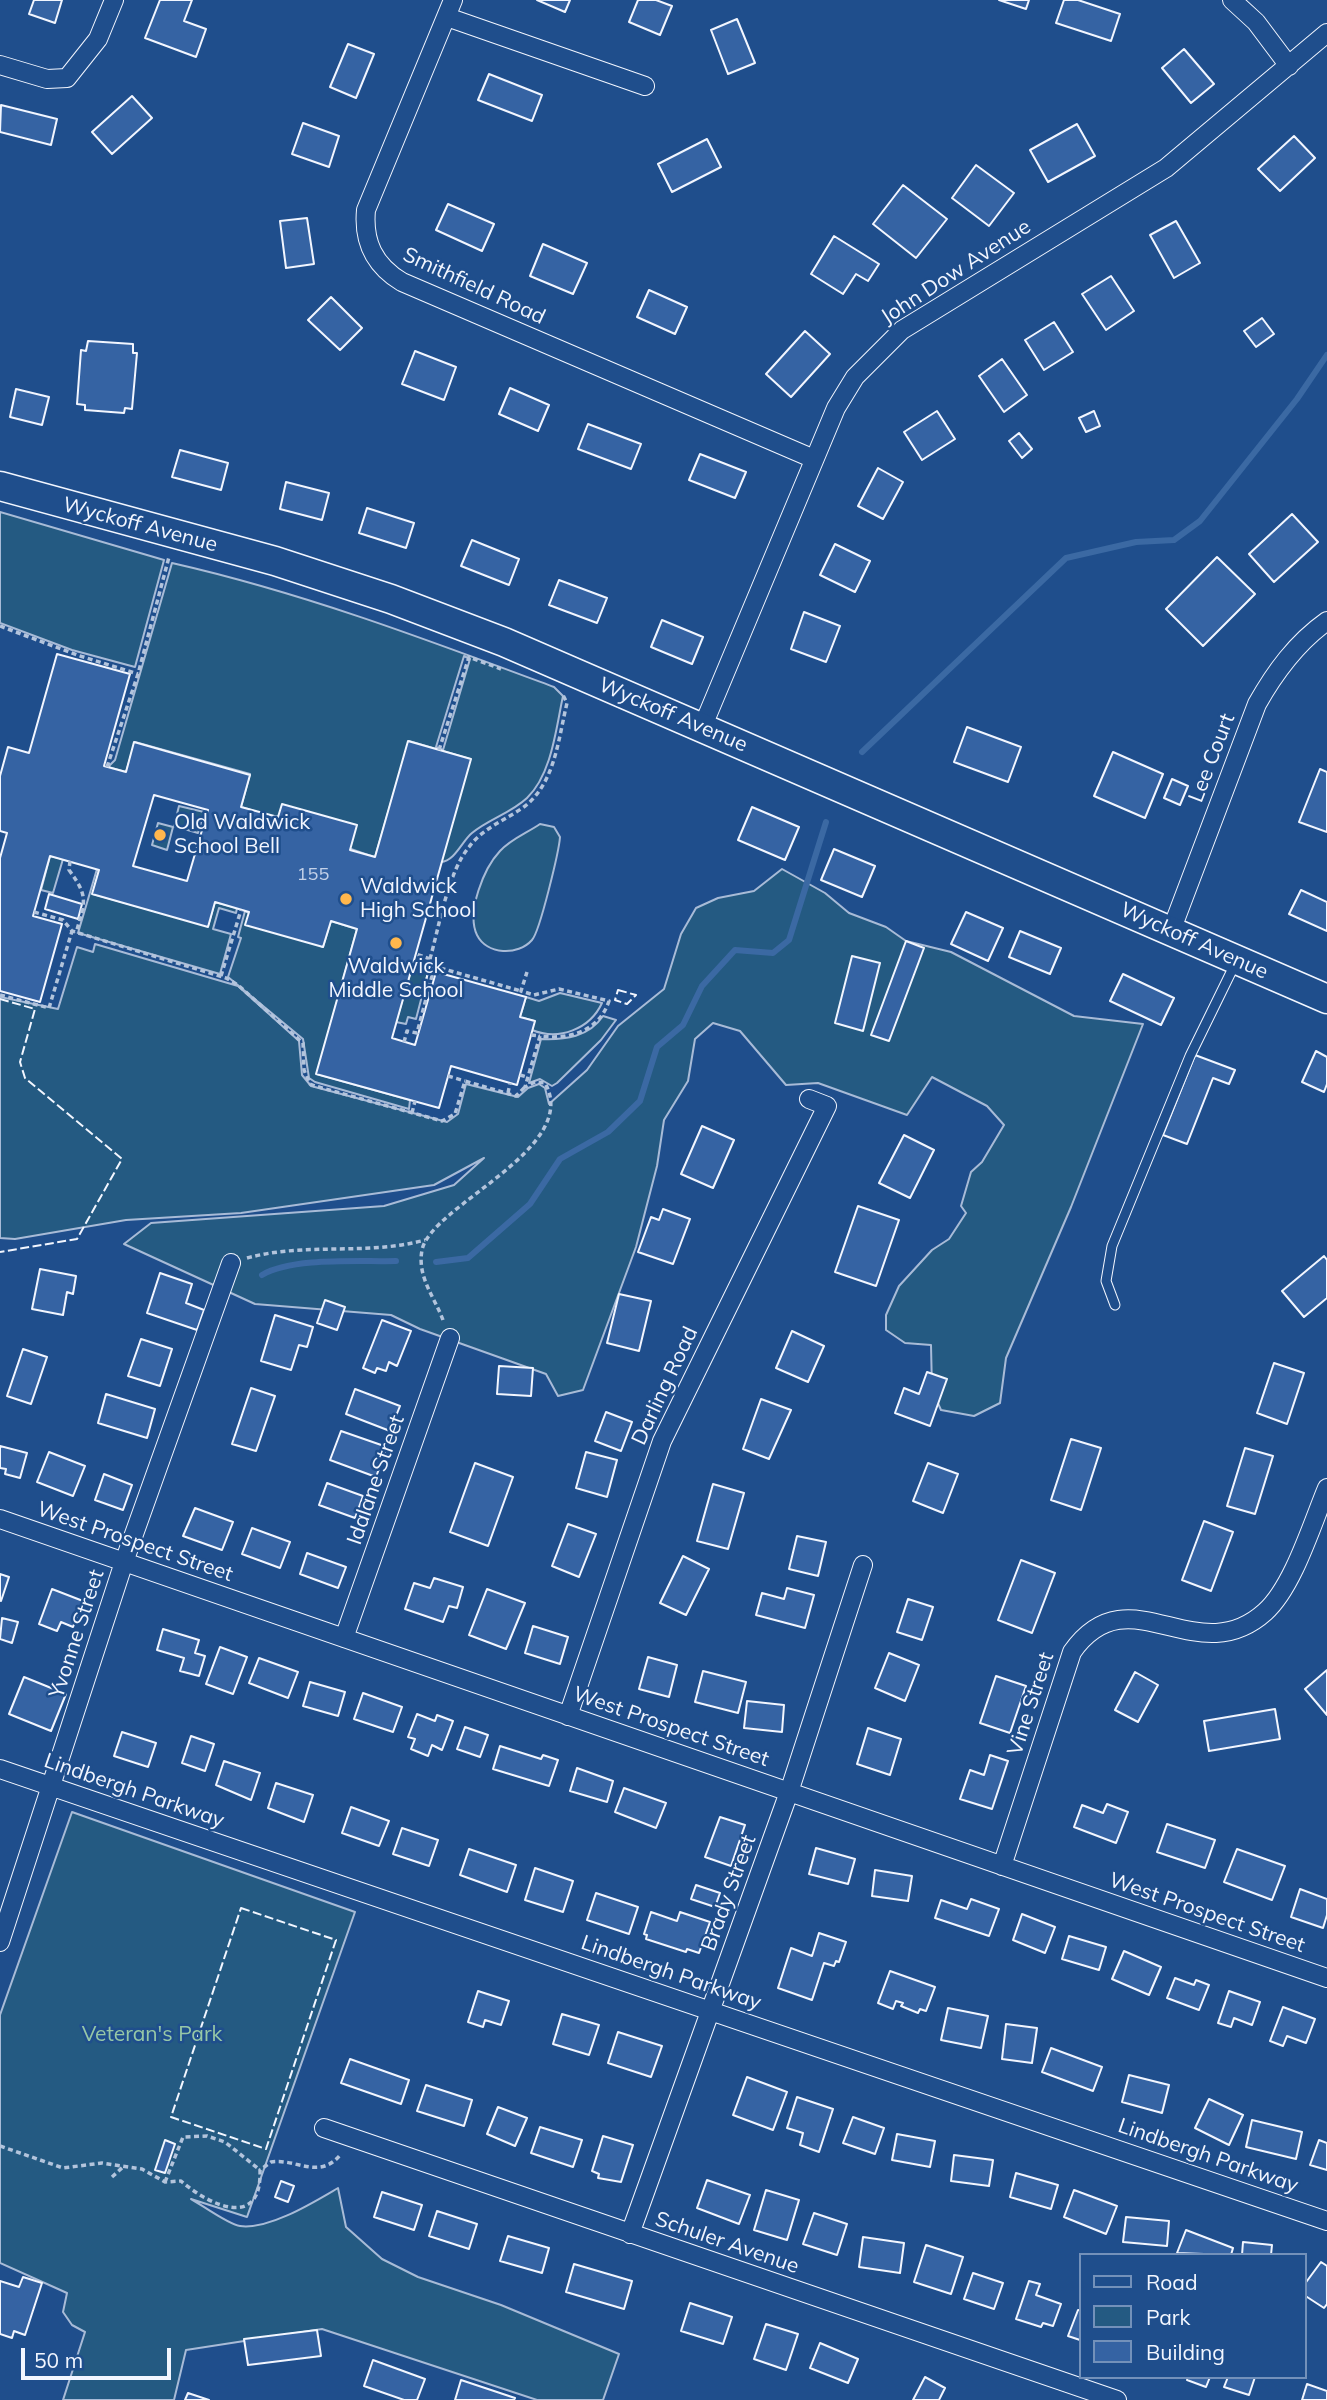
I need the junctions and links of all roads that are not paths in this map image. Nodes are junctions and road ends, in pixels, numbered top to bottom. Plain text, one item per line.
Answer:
1 (114, 0) edge
2 (1232, 0) edge
3 (450, 8) edge
4 (1327, 33) edge
5 (0, 65) edge
6 (1289, 66) junction
7 (645, 86) dead end
8 (814, 459) junction
9 (0, 486) edge
10 (1327, 621) edge
11 (702, 728) junction
12 (1171, 931) junction
13 (1237, 960) junction
14 (1327, 999) edge
15 (809, 1100) dead end
16 (230, 1263) road end
17 (1115, 1304) dead end
18 (450, 1338) road end
19 (1327, 1488) edge
20 (0, 1519) edge
21 (124, 1562) junction
22 (863, 1565) dead end
23 (344, 1638) junction
24 (568, 1716) junction
25 (0, 1769) edge
26 (51, 1787) junction
27 (789, 1792) junction
28 (1002, 1866) junction
29 (0, 1942) edge
30 (1327, 1979) edge
31 (710, 2011) junction
32 (324, 2128) dead end
33 (1327, 2221) edge
34 (630, 2234) junction
35 (1116, 2400) edge

1 - 5 street
2 - 6 street
3 - 7 street
3 - 8 street, Smithfield Road
4 - 6 street, John Dow Avenue
6 - 8 street, John Dow Avenue
8 - 11 street, John Dow Avenue
9 - 11 main road, Wyckoff Avenue
10 - 12 street, Lee Court
11 - 12 main road, Wyckoff Avenue
12 - 13 main road, Wyckoff Avenue
13 - 14 main road, Wyckoff Avenue
13 - 17 lane
15 - 24 street, Darling Road
16 - 21 street, Yvonne Street
18 - 23 street, Idalane Street
19 - 28 street, Vine Street
20 - 21 street, West Prospect Street
21 - 23 street, West Prospect Street
21 - 26 street, Yvonne Street
22 - 27 street, Brady Street
23 - 24 street, West Prospect Street
24 - 27 street, West Prospect Street
25 - 26 street, Lindbergh Parkway
26 - 29 street, Yvonne Street
26 - 31 street, Lindbergh Parkway
27 - 28 street, West Prospect Street
27 - 31 street, Brady Street
28 - 30 street, West Prospect Street
31 - 33 street, Lindbergh Parkway
31 - 34 street, Brady Street
32 - 34 street, Schuler Avenue
34 - 35 street, Schuler Avenue

